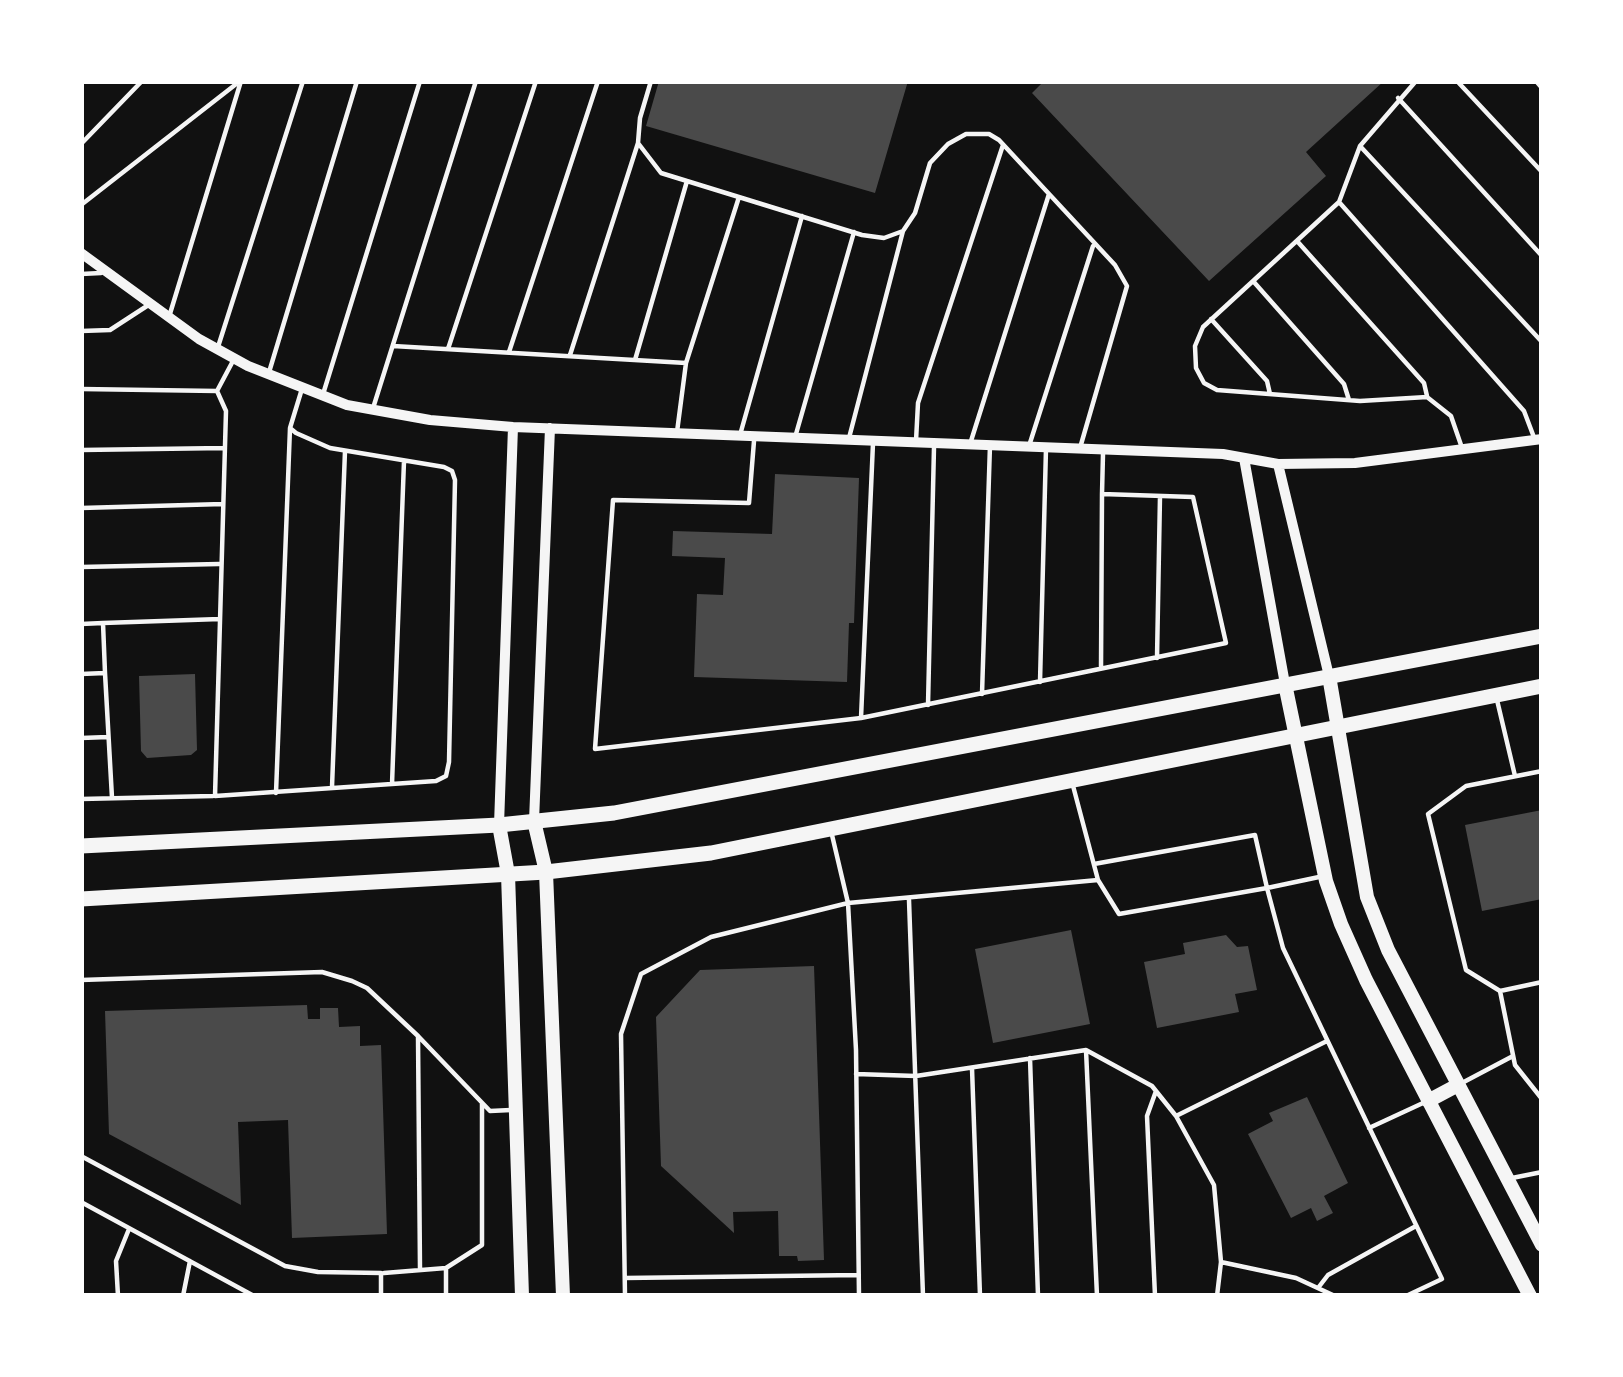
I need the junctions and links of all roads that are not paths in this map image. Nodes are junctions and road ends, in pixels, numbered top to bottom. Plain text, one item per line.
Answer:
1 (142, 81) edge
2 (241, 81) edge
3 (303, 81) edge
4 (357, 81) edge
5 (420, 81) edge
6 (476, 81) edge
7 (536, 81) edge
8 (598, 81) edge
9 (651, 81) edge
10 (1416, 81) edge
11 (1457, 81) edge
12 (1536, 81) edge
13 (1542, 88) edge
14 (1398, 98) junction
15 (638, 143) junction
16 (81, 144) edge
17 (1003, 145) junction
18 (1360, 146) junction
19 (1542, 172) edge
20 (687, 181) junction
21 (1049, 194) junction
22 (739, 197) junction
23 (1339, 202) junction
24 (81, 206) edge
25 (802, 216) junction
26 (903, 231) junction
27 (854, 232) junction
28 (1297, 241) junction
29 (1094, 242) junction
30 (81, 253) edge
31 (1542, 256) edge
32 (107, 272) junction
33 (81, 274) edge
34 (1253, 280) junction
35 (150, 304) junction
36 (169, 317) junction
37 (1211, 319) junction
38 (81, 331) edge
39 (1542, 343) edge
40 (392, 346) junction
41 (448, 349) junction
42 (218, 350) junction
43 (509, 352) junction
44 (570, 356) junction
45 (234, 359) junction
46 (635, 360) junction
47 (686, 363) junction
48 (268, 375) junction
49 (81, 389) edge
50 (302, 389) junction
51 (217, 392) junction
52 (1270, 395) junction
53 (322, 396) junction
54 (1427, 397) junction
55 (1349, 400) junction
56 (372, 411) junction
57 (290, 428) junction
58 (513, 428) junction
59 (550, 428) junction
60 (677, 432) junction
61 (740, 435) junction
62 (754, 435) junction
63 (796, 436) junction
64 (849, 438) junction
65 (873, 440) junction
66 (1539, 440) edge
67 (916, 441) junction
68 (934, 442) junction
69 (970, 444) junction
70 (990, 445) junction
71 (1029, 446) junction
72 (1046, 447) junction
73 (225, 448) junction
74 (1080, 448) junction
75 (1103, 449) junction
76 (81, 450) edge
77 (345, 451) junction
78 (1464, 452) junction
79 (1244, 458) junction
80 (404, 461) junction
81 (1278, 464) junction
82 (1102, 494) junction
83 (1160, 496) junction
84 (223, 503) junction
85 (81, 508) edge
86 (221, 563) junction
87 (81, 568) edge
88 (220, 619) junction
89 (104, 622) junction
90 (81, 624) edge
91 (1542, 636) edge
92 (1157, 658) junction
93 (1101, 669) junction
94 (105, 673) junction
95 (81, 674) edge
96 (1329, 676) junction
97 (1040, 682) junction
98 (1286, 684) junction
99 (1542, 686) edge
100 (982, 694) junction
101 (1496, 696) junction
102 (928, 705) junction
103 (861, 718) junction
104 (1338, 726) junction
105 (1296, 734) junction
106 (108, 737) junction
107 (81, 738) edge
108 (1542, 771) edge
109 (1515, 776) junction
110 (1072, 782) junction
111 (392, 784) junction
112 (332, 789) junction
113 (275, 793) junction
114 (215, 796) junction
115 (112, 798) junction
116 (81, 800) edge
117 (534, 821) junction
118 (499, 825) junction
119 (831, 830) junction
120 (81, 846) edge
121 (1094, 864) junction
122 (546, 872) junction
123 (508, 874) junction
124 (1325, 875) junction
125 (1098, 880) junction
126 (1267, 888) junction
127 (909, 898) junction
128 (81, 899) edge
129 (848, 903) junction
130 (81, 980) edge
131 (1542, 982) edge
132 (1500, 991) junction
133 (418, 1036) junction
134 (1328, 1040) junction
135 (1086, 1050) junction
136 (1513, 1056) junction
137 (1030, 1058) junction
138 (971, 1066) junction
139 (856, 1074) junction
140 (916, 1076) junction
141 (1458, 1085) junction
142 (1156, 1091) junction
143 (1542, 1099) edge
144 (1428, 1101) junction
145 (482, 1104) junction
146 (516, 1110) junction
147 (1176, 1116) junction
148 (1370, 1128) junction
149 (81, 1156) edge
150 (1542, 1172) edge
151 (1507, 1180) junction
152 (81, 1202) edge
153 (1417, 1226) junction
154 (129, 1228) junction
155 (1542, 1246) edge
156 (190, 1260) junction
157 (1221, 1262) junction
158 (446, 1268) junction
159 (420, 1270) junction
160 (381, 1273) junction
161 (858, 1275) junction
162 (625, 1278) junction
163 (1318, 1288) junction
164 (118, 1296) edge
165 (183, 1296) edge
166 (254, 1296) edge
167 (381, 1296) edge
168 (446, 1296) edge
169 (522, 1296) edge
170 (563, 1296) edge
171 (625, 1296) edge
172 (859, 1296) edge
173 (923, 1296) edge
174 (980, 1296) edge
175 (1038, 1296) edge
176 (1096, 1296) edge
177 (1155, 1296) edge
178 (1217, 1296) edge
179 (1335, 1296) edge
180 (1406, 1296) edge
181 (1530, 1296) edge

1 - 16 lane
2 - 24 lane
2 - 36 lane
3 - 42 lane
4 - 48 lane
5 - 53 lane
6 - 40 lane
7 - 41 lane
8 - 43 lane
9 - 15 lane
10 - 14 lane
11 - 19 lane
12 - 13 lane
14 - 18 lane
14 - 31 lane
15 - 20 lane
15 - 44 lane
17 - 21 lane
17 - 26 lane
17 - 67 lane
18 - 23 lane
18 - 39 lane
20 - 22 lane
20 - 46 lane
21 - 29 lane
21 - 69 lane
22 - 25 lane
22 - 47 lane
23 - 28 lane
23 - 66 lane
25 - 27 lane
25 - 61 lane
26 - 27 lane
26 - 64 lane
27 - 63 lane
28 - 34 lane
28 - 54 lane
29 - 71 lane
29 - 74 lane
30 - 32 street
32 - 33 lane
32 - 35 street
34 - 37 lane
34 - 55 lane
35 - 36 street
35 - 38 lane
36 - 42 street
37 - 52 lane
37 - 52 lane
40 - 41 lane
40 - 56 lane
41 - 43 lane
42 - 45 street
43 - 44 lane
44 - 46 lane
45 - 48 street
45 - 51 lane
46 - 47 lane
47 - 60 lane
48 - 50 street
49 - 51 lane
50 - 53 street
50 - 57 lane
51 - 73 lane
52 - 55 lane
53 - 56 street
54 - 55 lane
54 - 78 lane
56 - 58 street
57 - 77 lane
57 - 113 lane
58 - 59 street
58 - 118 street
59 - 60 street
59 - 117 street
60 - 61 street
61 - 62 street
62 - 63 street
62 - 103 lane
63 - 64 street
64 - 65 street
65 - 67 street
65 - 103 lane
66 - 78 street
67 - 68 street
68 - 69 street
68 - 102 lane
69 - 70 street
70 - 71 street
70 - 100 lane
71 - 72 street
72 - 74 street
72 - 97 lane
73 - 76 lane
73 - 84 lane
74 - 75 street
75 - 79 street
75 - 82 lane
77 - 80 lane
77 - 112 lane
78 - 81 street
79 - 81 street
79 - 98 street
80 - 111 lane
80 - 111 lane
81 - 96 street
82 - 83 lane
82 - 93 lane
83 - 92 lane
83 - 92 lane
84 - 85 lane
84 - 86 lane
86 - 87 lane
86 - 88 lane
88 - 89 lane
88 - 114 lane
89 - 90 lane
89 - 94 lane
91 - 96 main road
92 - 93 lane
93 - 97 lane
94 - 95 lane
94 - 106 lane
96 - 98 main road
96 - 104 street
97 - 100 lane
98 - 105 street
98 - 117 main road
99 - 101 main road
100 - 102 lane
101 - 104 main road
101 - 109 lane
102 - 103 lane
104 - 105 main road
104 - 141 street
105 - 110 main road
105 - 124 street
106 - 107 lane
106 - 115 lane
108 - 109 lane
109 - 132 lane
110 - 119 main road
110 - 121 lane
111 - 112 lane
112 - 113 lane
113 - 114 lane
114 - 115 lane
115 - 116 lane
117 - 118 main road
117 - 122 street
118 - 120 main road
118 - 123 street
119 - 122 main road
119 - 129 lane
121 - 125 lane
121 - 126 lane
122 - 123 main road
122 - 170 street
123 - 128 main road
123 - 146 street
124 - 126 lane
124 - 144 street
125 - 126 lane
125 - 127 lane
126 - 134 lane
127 - 129 lane
127 - 140 lane
129 - 139 lane
129 - 162 lane
130 - 133 lane
131 - 132 lane
132 - 136 lane
133 - 145 lane
133 - 159 lane
134 - 147 lane
134 - 148 lane
135 - 137 lane
135 - 142 lane
135 - 176 lane
136 - 141 lane
136 - 143 lane
137 - 138 lane
137 - 175 lane
138 - 140 lane
138 - 174 lane
139 - 140 lane
139 - 161 lane
140 - 173 lane
141 - 144 street
141 - 151 street
142 - 147 lane
142 - 177 lane
144 - 148 lane
144 - 181 street
145 - 146 lane
145 - 158 lane
146 - 169 street
147 - 157 lane
148 - 153 lane
149 - 160 lane
150 - 151 lane
151 - 155 street
152 - 154 lane
153 - 163 lane
153 - 180 lane
154 - 156 lane
154 - 164 lane
156 - 165 lane
156 - 166 lane
157 - 163 lane
157 - 178 lane
158 - 159 lane
158 - 168 lane
159 - 160 lane
160 - 167 lane
161 - 162 lane
161 - 172 lane
162 - 171 lane
163 - 179 lane

